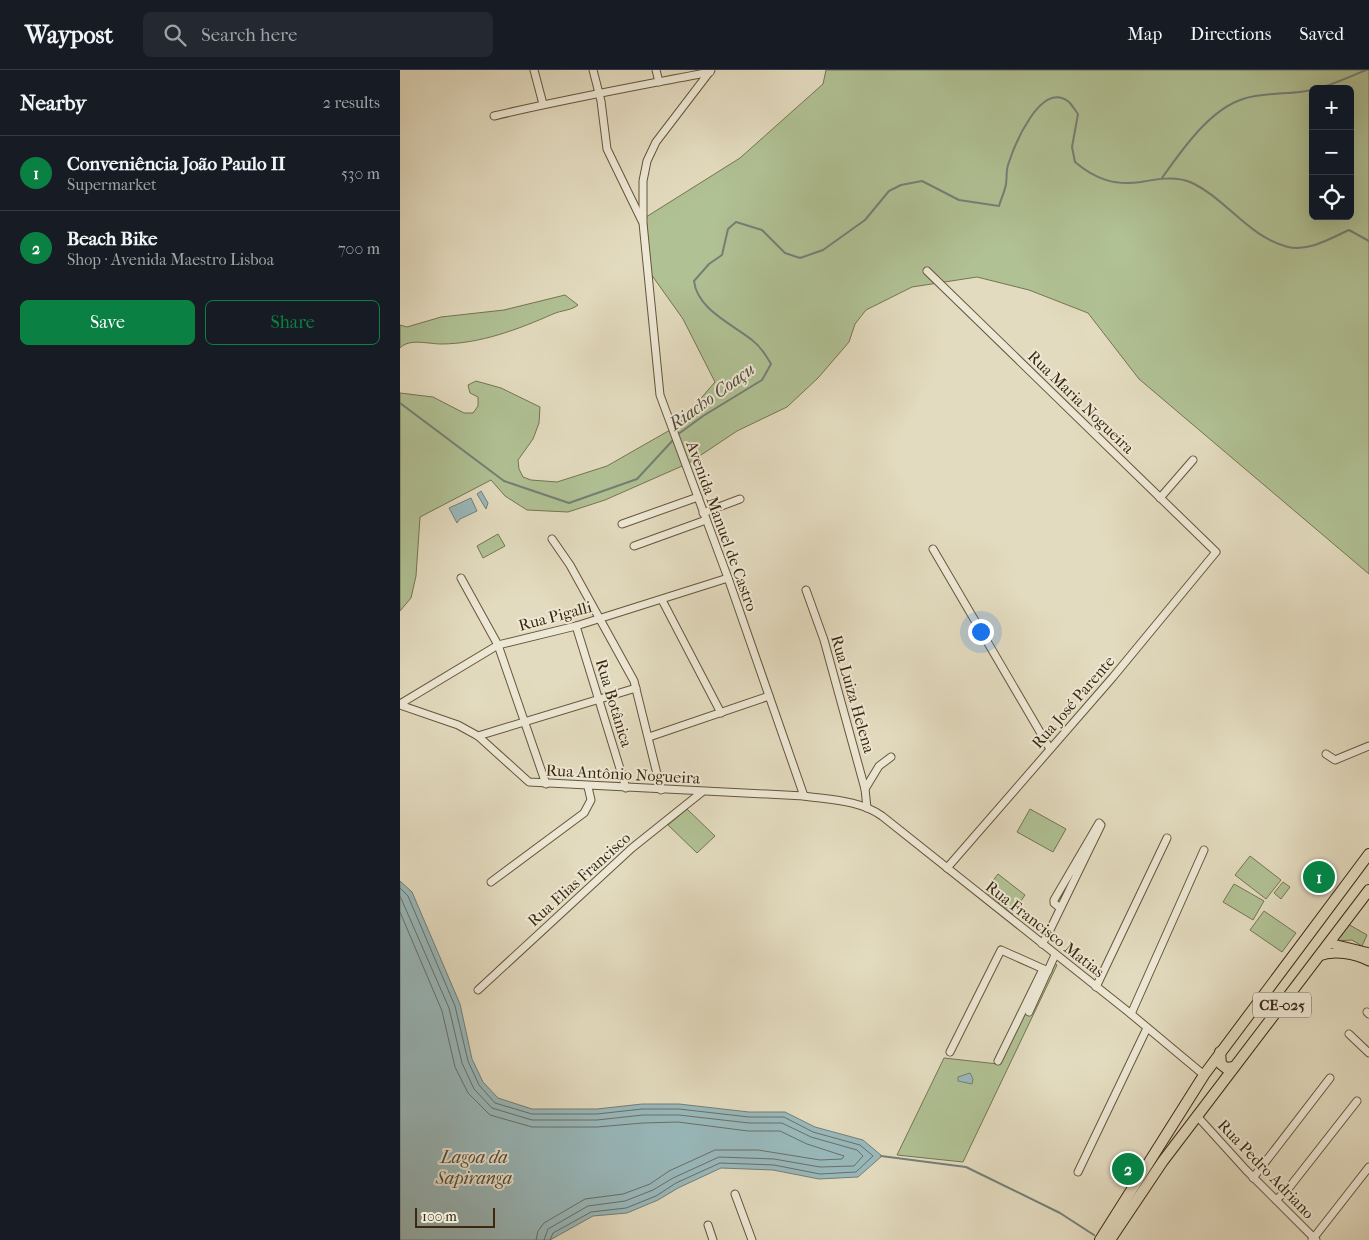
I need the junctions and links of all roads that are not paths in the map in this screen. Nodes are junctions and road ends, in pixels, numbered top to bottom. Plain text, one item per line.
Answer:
1 (534, 70) edge
2 (593, 70) edge
3 (656, 70) edge
4 (710, 71) edge
5 (659, 82) junction
6 (600, 95) junction
7 (543, 104) junction
8 (494, 116) dead end
9 (643, 223) junction
10 (927, 270) dead end
11 (1193, 460) dead end
12 (698, 497) junction
13 (1160, 498) junction
14 (740, 499) dead end
15 (703, 513) junction
16 (706, 520) junction
17 (622, 524) dead end
18 (552, 539) dead end
19 (634, 546) dead end
20 (933, 548) dead end
21 (1216, 552) joint
22 (461, 578) dead end
23 (728, 578) junction
24 (806, 590) dead end
25 (662, 600) junction
26 (600, 618) junction
27 (576, 626) junction
28 (498, 645) junction
29 (636, 688) junction
30 (769, 696) junction
31 (598, 699) junction
32 (400, 704) edge
33 (721, 713) junction
34 (526, 720) junction
35 (478, 736) junction
36 (649, 737) junction
37 (1369, 746) edge
38 (1050, 749) junction
39 (1326, 754) dead end
40 (891, 757) dead end
41 (546, 784) junction
42 (588, 787) junction
43 (626, 788) junction
44 (865, 789) junction
45 (661, 790) junction
46 (702, 792) junction
47 (804, 796) junction
48 (867, 808) junction
49 (1167, 838) dead end
50 (1204, 850) dead end
51 (1369, 854) edge
52 (947, 868) junction
53 (492, 882) dead end
54 (1369, 890) edge
55 (1060, 908) junction
56 (1329, 943) junction
57 (1042, 944) junction
58 (1369, 952) edge
59 (1055, 954) junction
60 (1319, 956) junction
61 (1369, 961) edge
62 (1045, 970) junction
63 (1096, 987) junction
64 (478, 990) dead end
65 (1030, 1012) dead end
66 (1131, 1014) junction
67 (1147, 1028) junction
68 (1349, 1034) dead end
69 (950, 1052) dead end
70 (1220, 1052) junction
71 (1369, 1053) edge
72 (998, 1061) dead end
73 (1234, 1067) junction
74 (1204, 1075) junction
75 (1330, 1078) dead end
76 (1357, 1101) dead end
77 (1197, 1116) junction
78 (1369, 1167) edge
79 (1078, 1172) dead end
80 (1253, 1178) junction
81 (735, 1194) dead end
82 (1276, 1200) junction
83 (708, 1225) dead end
84 (1314, 1239) edge
85 (713, 1240) edge
86 (752, 1240) edge
87 (1100, 1240) edge
88 (1110, 1240) edge

1 - 7 street
2 - 6 street
3 - 5 street
4 - 5 street
4 - 9 street, Avenida Manuel de Castro
5 - 6 street
6 - 7 street
6 - 9 street
7 - 8 street
9 - 12 street, Avenida Manuel de Castro
10 - 13 street, Rua Maria Nogueira
11 - 13 street
12 - 15 street, Avenida Manuel de Castro
12 - 17 street
13 - 21 street, Rua Maria Nogueira
14 - 15 street
15 - 16 street, Avenida Manuel de Castro
16 - 19 street
16 - 23 street, Avenida Manuel de Castro
18 - 26 street
20 - 38 street
21 - 38 street, Rua José Parente
22 - 28 street
23 - 25 street, Rua Pigalli
23 - 30 street, Avenida Manuel de Castro
24 - 44 street, Rua Luiza Helena
25 - 26 street, Rua Pigalli
25 - 33 street
26 - 27 street, Rua Pigalli
26 - 29 street
27 - 28 street, Rua Pigalli
27 - 31 street, Rua Botânica
28 - 32 street, Rua Pigalli
28 - 34 street
29 - 31 street
29 - 36 street
30 - 33 street
30 - 47 street, Avenida Manuel de Castro
31 - 34 street
31 - 43 street, Rua Botânica
32 - 35 street, Rua Antônio Nogueira
33 - 36 street
34 - 35 street
34 - 41 street
35 - 41 street, Rua Antônio Nogueira
36 - 45 street
37 - 39 street
38 - 52 street, Rua José Parente
40 - 44 street
41 - 42 street, Rua Antônio Nogueira
42 - 43 street, Rua Antônio Nogueira
42 - 53 street
43 - 45 street, Rua Antônio Nogueira
44 - 48 street, Rua Luiza Helena
45 - 46 street, Rua Antônio Nogueira
46 - 47 street, Rua Antônio Nogueira
46 - 64 street, Rua Elias Francisco
47 - 48 street, Rua Antônio Nogueira
48 - 52 street, Rua Francisco Matias
49 - 63 street
50 - 66 street
51 - 70 highway, CE-025
52 - 57 street, Rua Francisco Matias
54 - 56 highway, CE-025
55 - 55 street
55 - 57 street
56 - 58 main road
56 - 60 highway, CE-025
57 - 59 street, Rua Francisco Matias
59 - 62 street
59 - 63 street, Rua Francisco Matias
60 - 61 main road
60 - 73 highway, CE-025
62 - 65 street
62 - 69 street
62 - 72 street
63 - 66 street, Rua Francisco Matias
66 - 67 street, Rua Francisco Matias
67 - 74 street, Rua Francisco Matias
67 - 79 street
68 - 71 street
70 - 73 highway
70 - 74 highway, CE-025
73 - 77 highway, CE-025
74 - 87 highway, CE-025
75 - 80 street
76 - 82 street
77 - 80 street, Rua Pedro Adriano
77 - 88 highway, CE-025
78 - 84 street
80 - 82 street, Rua Pedro Adriano
81 - 86 street
82 - 84 street, Rua Pedro Adriano
83 - 85 street

